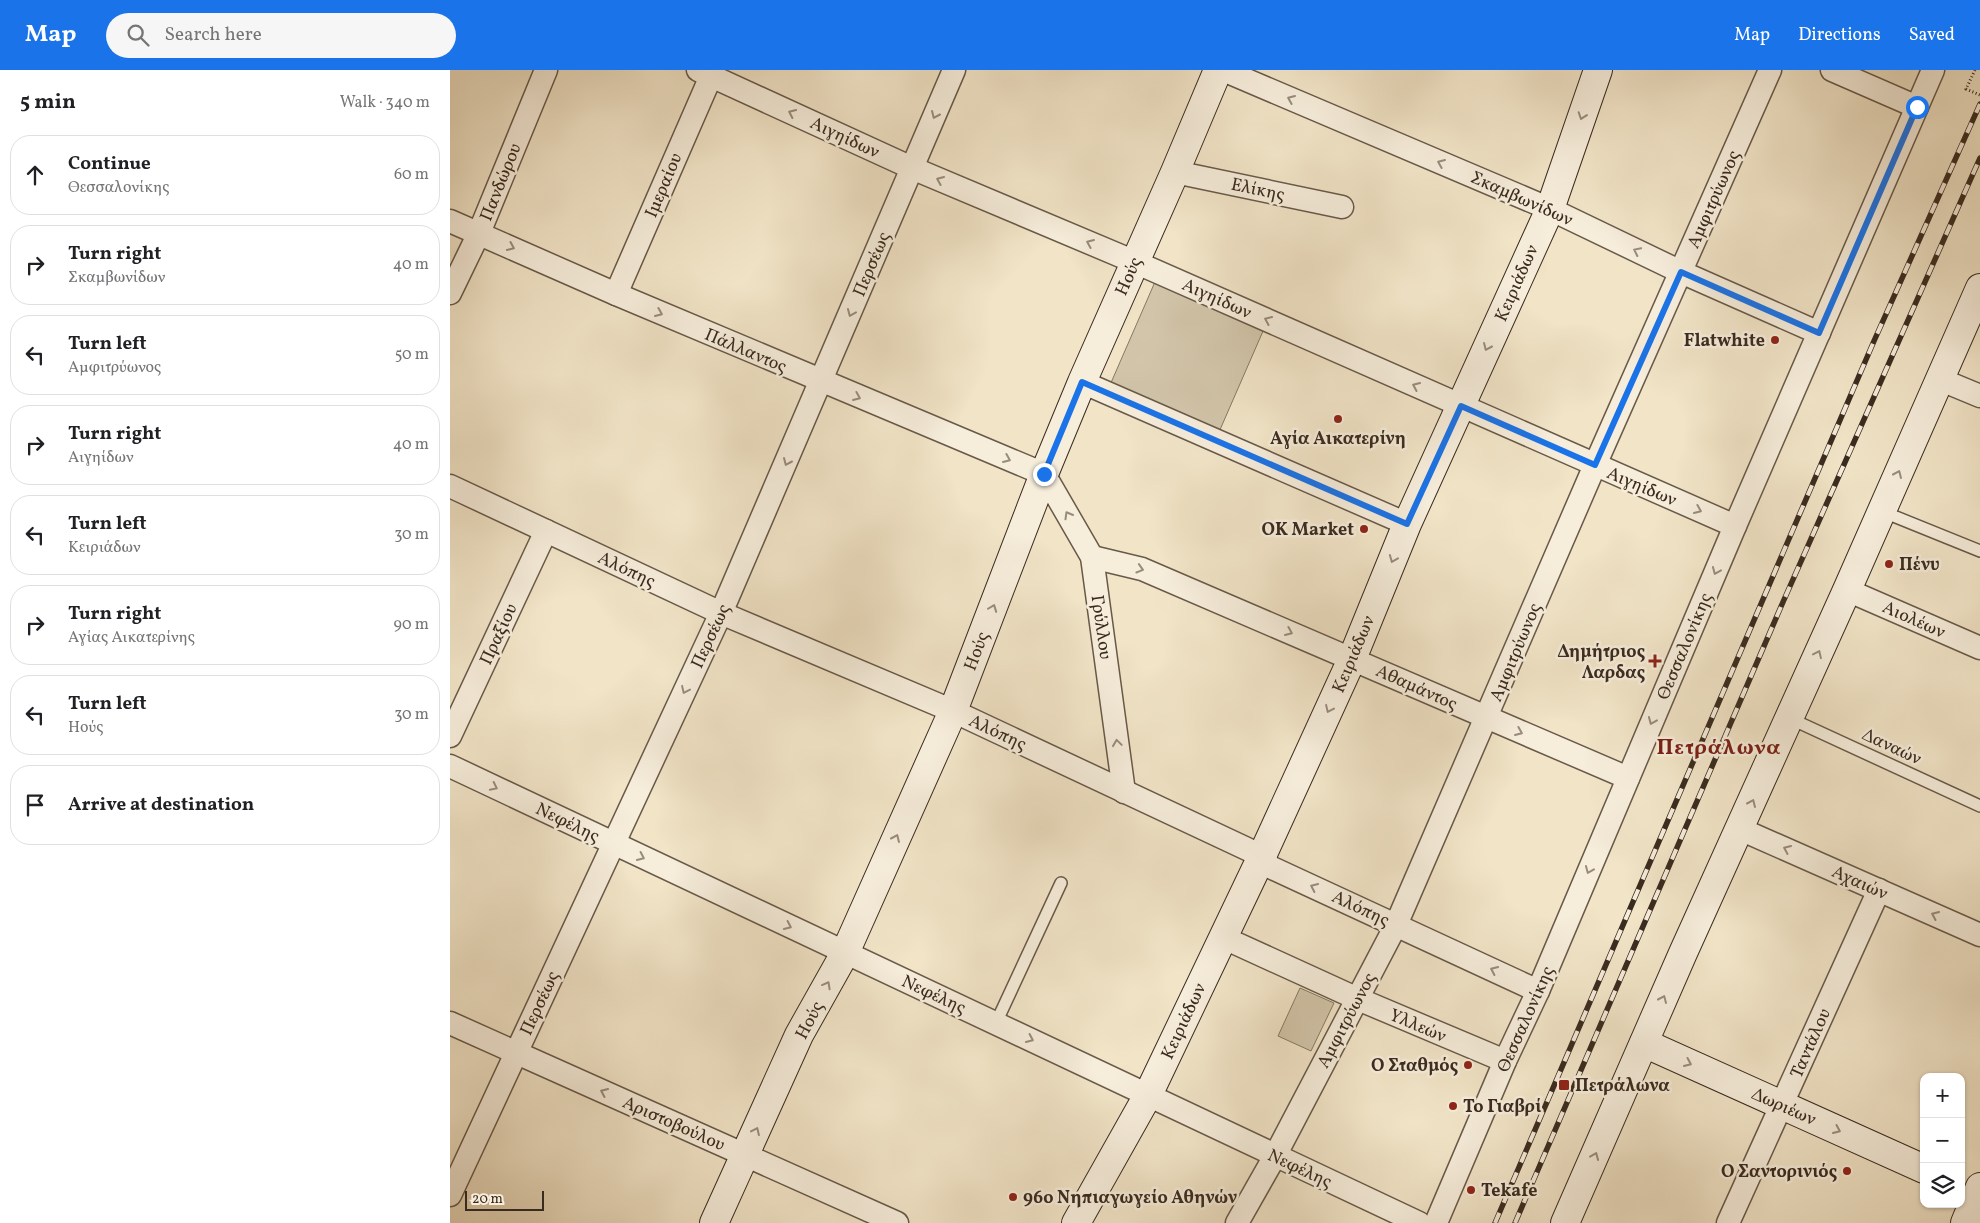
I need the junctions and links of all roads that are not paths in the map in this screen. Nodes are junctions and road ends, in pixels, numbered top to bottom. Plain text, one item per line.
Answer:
1 (546, 70) edge
2 (954, 70) edge
3 (1218, 70) edge
4 (1224, 70) edge
5 (1598, 70) edge
6 (1770, 70) edge
7 (1832, 70) edge
8 (1933, 70) edge
9 (705, 73) edge
10 (1917, 107) junction
11 (912, 168) junction
12 (1175, 172) junction
13 (1342, 207) dead end
14 (1550, 209) junction
15 (450, 220) edge
16 (479, 233) junction
17 (1135, 262) junction
18 (1681, 272) junction
19 (1980, 288) edge
20 (450, 293) edge
21 (616, 294) junction
22 (1819, 333) junction
23 (1939, 379) junction
24 (822, 382) junction
25 (1082, 382) junction
26 (1980, 396) edge
27 (1461, 406) junction
28 (1595, 465) junction
29 (1044, 474) junction
30 (450, 486) edge
31 (1881, 511) junction
32 (1407, 524) junction
33 (1735, 526) junction
34 (546, 531) junction
35 (1980, 551) edge
36 (1092, 556) junction
37 (1847, 590) junction
38 (721, 613) junction
39 (1980, 648) edge
40 (1352, 659) junction
41 (953, 711) junction
42 (1486, 718) junction
43 (1789, 718) junction
44 (450, 736) edge
45 (450, 766) edge
46 (1628, 778) junction
47 (1124, 792) junction
48 (1980, 806) edge
49 (1740, 829) junction
50 (613, 844) junction
51 (1262, 856) junction
52 (1061, 883) dead end
53 (1879, 890) junction
54 (1396, 925) junction
55 (1980, 935) edge
56 (1222, 937) junction
57 (845, 953) junction
58 (1538, 991) junction
59 (1358, 999) junction
60 (450, 1023) edge
61 (996, 1023) junction
62 (1644, 1043) junction
63 (516, 1052) junction
64 (1505, 1062) junction
65 (1148, 1095) junction
66 (1782, 1105) junction
67 (745, 1155) junction
68 (1275, 1156) junction
69 (1920, 1166) edge
70 (1975, 1190) edge
71 (450, 1194) edge
72 (714, 1223) edge
73 (897, 1223) edge
74 (1076, 1223) edge
75 (1237, 1223) edge
76 (1419, 1223) edge
77 (1436, 1223) edge
78 (1565, 1223) edge
79 (1728, 1223) edge
80 (1964, 1223) edge

1 - 16 street, Πανδώρου
2 -> 11 street, Περσέως
3 - 12 street, Ηούς
14 -> 4 street, Σκαμβωνίδων
5 -> 14 street, Κειριάδων
6 - 18 street, Αμφιτρύωνος
7 - 10 street
8 - 10 street, Θεσσαλονίκης
11 -> 9 street, Αιγηίδων
9 - 21 street, Ιμεραίου
10 - 22 street, Θεσσαλονίκης
17 -> 11 street, Αιγηίδων
11 -> 24 street, Περσέως
12 - 13 street, Ελίκης
12 - 17 street, Ηούς
18 -> 14 street, Σκαμβωνίδων
14 -> 27 street, Κειριάδων
15 - 16 street, Πάλλαντος
16 - 20 street, Πανδώρου
16 -> 21 street, Πάλλαντος
17 - 25 street, Ηούς
27 -> 17 street, Αιγηίδων
18 - 22 street, Σκαμβωνίδων
18 - 28 street, Αμφιτρύωνος
19 - 23 street
21 -> 24 street, Πάλλαντος
22 - 33 street, Θεσσαλονίκης
23 - 26 street
31 -> 23 street
24 -> 29 street, Πάλλαντος
24 -> 38 street, Περσέως
25 - 29 street, Ηούς
25 - 32 street
27 - 28 street, Αιγηίδων
27 - 32 street, Κειριάδων
28 -> 33 street, Αιγηίδων
28 - 42 street, Αμφιτρύωνος
36 -> 29 street, Γρύλλου
41 -> 29 street, Ηούς
30 - 34 street, Αλόπης
31 - 35 lane
31 - 37 street
32 -> 40 street, Κειριάδων
33 -> 46 street, Θεσσαλονίκης
34 - 38 street, Αλόπης
34 - 44 street, Πραξίου
36 -> 40 street, Αθαμάντος
47 -> 36 street, Γρύλλου
37 - 39 street, Αιολέων
43 -> 37 street
38 - 41 street, Αλόπης
38 -> 50 street, Περσέως
40 - 42 street, Αθαμάντος
40 -> 51 street, Κειριάδων
41 - 47 street, Αλόπης
57 -> 41 street, Ηούς
42 -> 46 street, Αθαμάντος
42 - 54 street, Αμφιτρύωνος
43 - 48 lane, Δαναών
49 -> 43 street
45 -> 50 street, Νεφέλης
46 -> 58 street, Θεσσαλονίκης
47 - 51 street, Αλόπης
53 -> 49 street, Αχαιών
62 -> 49 street
50 -> 57 street, Νεφέλης
50 - 63 street, Περσέως
54 -> 51 street, Αλόπης
51 - 56 street, Κειριάδων
52 - 61 lane
55 -> 53 street, Αχαιών
53 - 66 street, Ταντάλου
58 -> 54 street, Αλόπης
54 - 59 street, Αμφιτρύωνος
56 - 59 street, Υλλεών
56 - 65 street, Κειριάδων
57 - 61 street, Νεφέλης
67 -> 57 street, Ηούς
58 - 64 street, Θεσσαλονίκης
59 - 64 street, Υλλεών
59 - 68 street, Αμφιτρύωνος
60 - 63 street, Αριστοβούλου
61 -> 65 street, Νεφέλης
62 -> 66 street, Δωριέων
78 -> 62 street
67 -> 63 street, Αριστοβούλου
63 - 71 street, Περσέως
64 - 77 street, Θεσσαλονίκης
65 - 68 street, Νεφέλης
65 - 74 street, Κειριάδων
66 -> 69 street, Δωριέων
66 - 79 street, Ταντάλου
67 - 72 street, Ηούς
67 - 73 street, Αριστοβούλου
68 - 75 street, Αμφιτρύωνος
68 - 76 street, Νεφέλης
70 - 80 street

